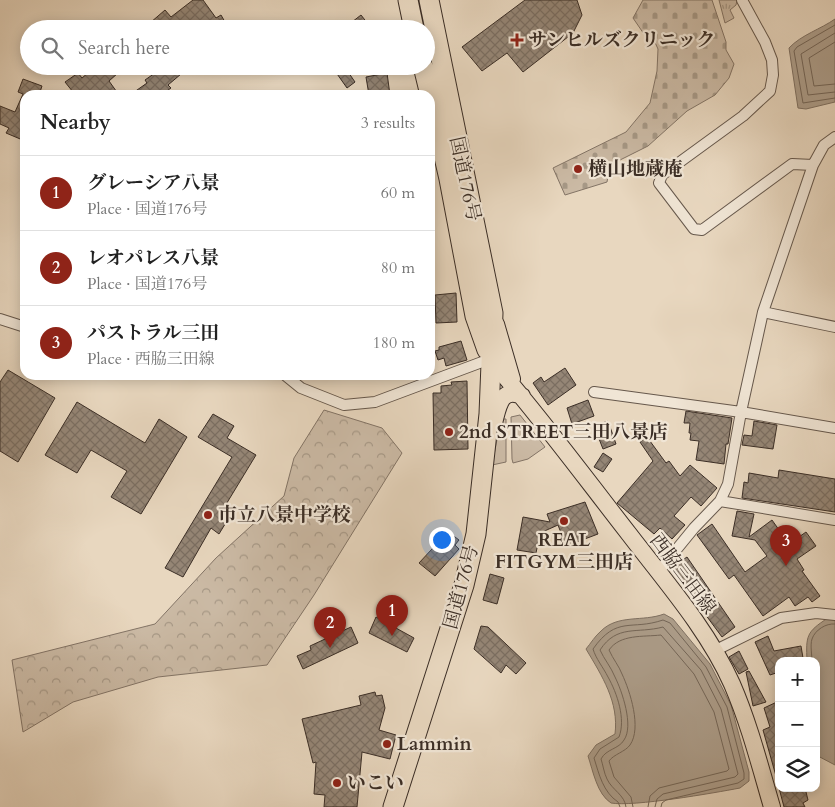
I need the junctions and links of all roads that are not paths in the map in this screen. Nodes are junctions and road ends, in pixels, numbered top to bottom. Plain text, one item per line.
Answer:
1 (408, 0) edge
2 (429, 0) edge
3 (742, 0) edge
4 (412, 20) edge
5 (433, 20) edge
6 (435, 29) edge
7 (425, 75) edge
8 (429, 90) edge
9 (435, 118) edge
10 (835, 137) edge
11 (813, 165) junction
12 (763, 312) junction
13 (493, 313) junction
14 (0, 319) edge
15 (20, 325) edge
16 (835, 327) edge
17 (490, 358) junction
18 (435, 379) edge
19 (291, 380) edge
20 (432, 380) edge
21 (594, 392) dead end
22 (520, 393) junction
23 (741, 412) junction
24 (835, 428) edge
25 (484, 465) junction
26 (720, 501) junction
27 (835, 520) edge
28 (658, 572) junction
29 (835, 615) edge
30 (714, 651) junction
31 (394, 807) edge
32 (772, 807) edge

1 - 4 highway
2 - 5 highway, 国道176号
3 - 11 street
6 - 13 highway, 国道176号
7 - 8 highway, 国道176号
9 - 17 highway, 国道176号
10 - 11 street
11 - 12 street
12 - 16 street
12 - 23 street
13 - 17 highway, 国道176号
13 - 22 main road, 西脇三田線
14 - 15 street
17 - 18 street
17 - 22 main road, 西脇三田線
17 - 25 highway, 国道176号
19 - 20 street
21 - 23 street
22 - 25 main road
22 - 28 main road, 西脇三田線
23 - 24 street
23 - 26 street
25 - 31 highway, 国道176号
26 - 27 street
26 - 28 street
28 - 30 main road, 西脇三田線
29 - 30 street
30 - 32 main road, 西脇三田線

